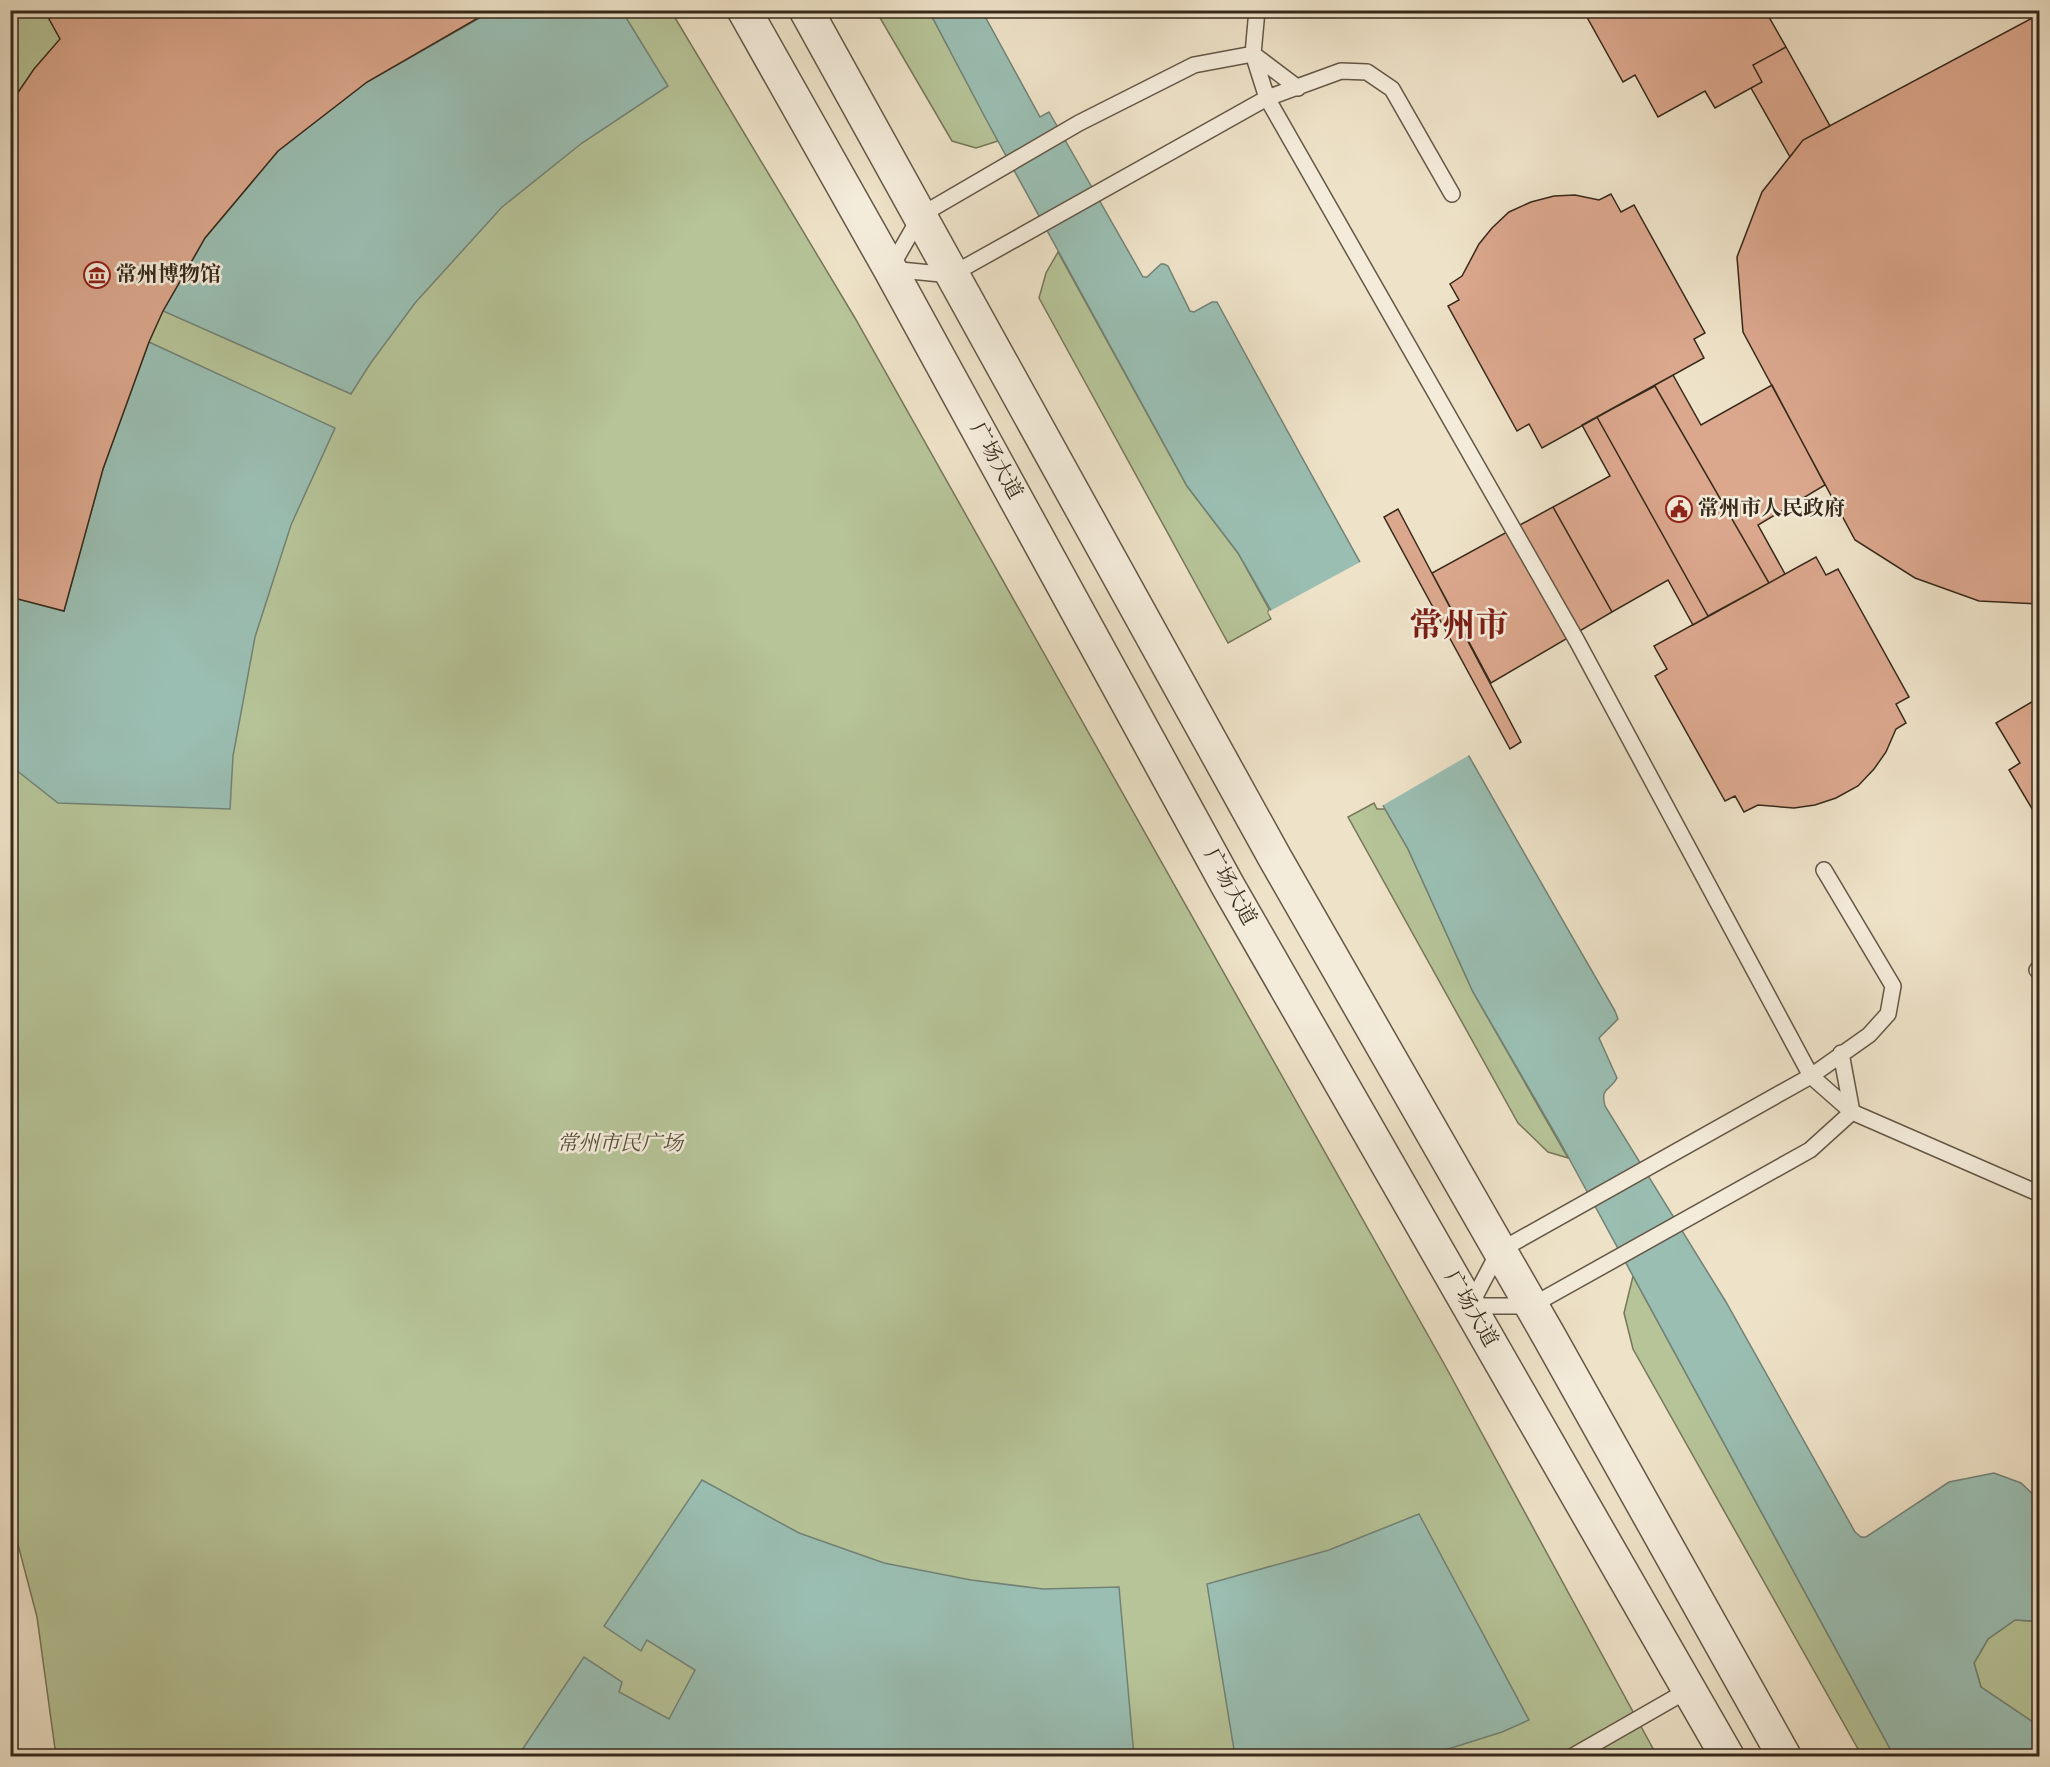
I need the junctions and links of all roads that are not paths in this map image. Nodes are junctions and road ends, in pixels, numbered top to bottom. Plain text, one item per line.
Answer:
1 (744, 10) edge
2 (806, 10) edge
3 (1257, 10) edge
4 (1253, 54) junction
5 (1298, 88) junction
6 (1267, 98) junction
7 (1452, 194) dead end
8 (921, 215) junction
9 (890, 269) junction
10 (951, 275) junction
11 (1824, 870) dead end
12 (1841, 1053) junction
13 (1811, 1076) junction
14 (1852, 1112) junction
15 (2040, 1194) edge
16 (1499, 1251) junction
17 (1470, 1306) junction
18 (1531, 1306) junction
19 (1690, 1689) junction
20 (1600, 1750) edge
21 (1573, 1756) edge
22 (1727, 1756) edge
23 (1784, 1756) edge

1 - 9 street, 广场大道
2 - 8 street
3 - 4 lane
4 - 5 lane
4 - 6 lane
4 - 8 lane
5 - 6 lane
5 - 7 lane
6 - 10 lane
6 - 13 lane
8 - 9 lane
8 - 10 street
9 - 10 lane
9 - 17 street, 广场大道
10 - 16 street
11 - 12 lane
12 - 13 lane
12 - 14 lane
13 - 14 lane
13 - 16 lane
14 - 15 lane
14 - 18 lane
16 - 17 lane
16 - 18 street
17 - 18 lane
17 - 19 street, 广场大道
18 - 23 street
19 - 20 lane
19 - 22 street, 广场大道
20 - 21 lane

